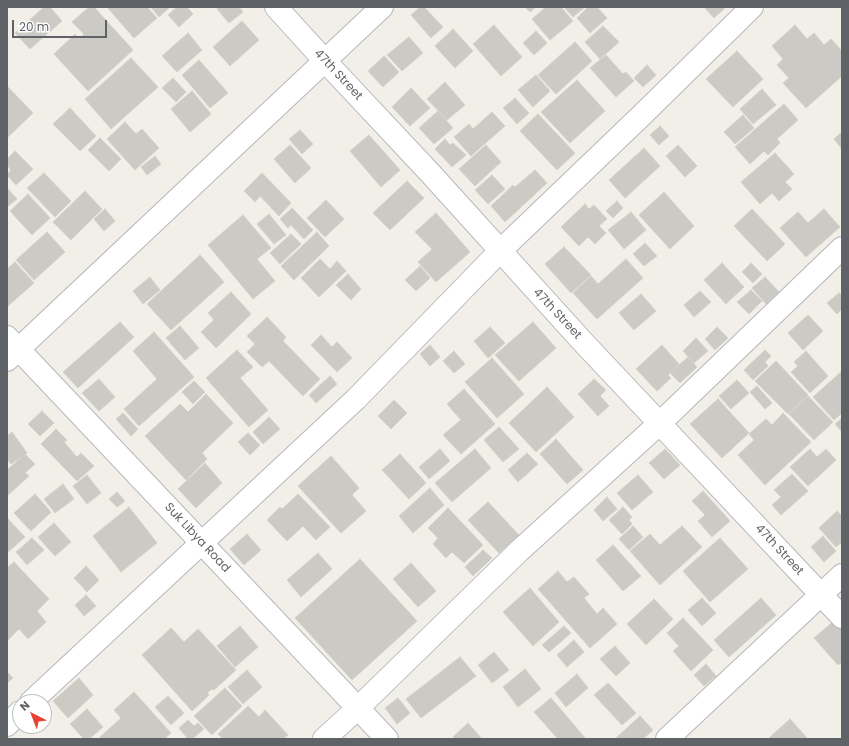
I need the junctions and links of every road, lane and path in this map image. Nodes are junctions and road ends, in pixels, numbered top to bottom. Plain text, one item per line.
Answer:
1 (276, 7) edge
2 (382, 7) edge
3 (752, 7) edge
4 (325, 61) junction
5 (842, 248) edge
6 (500, 251) junction
7 (11, 349) edge
8 (660, 423) junction
9 (202, 543) junction
10 (842, 575) edge
11 (821, 594) junction
12 (842, 617) edge
13 (40, 694) edge
14 (358, 708) junction
15 (324, 739) edge
16 (387, 739) edge
17 (667, 739) edge

1 - 4 street, 47th Street
2 - 4 street
3 - 6 street
4 - 6 street, 47th Street
4 - 7 street
5 - 8 street
6 - 8 street, 47th Street
6 - 9 street
7 - 9 street, Suk Libya Road
8 - 11 street, 47th Street
8 - 14 street
9 - 13 street
9 - 14 street, Suk Libya Road
10 - 11 street
11 - 12 street, 47th Street
11 - 17 street
14 - 15 street
14 - 16 street, Suk Libya Road

